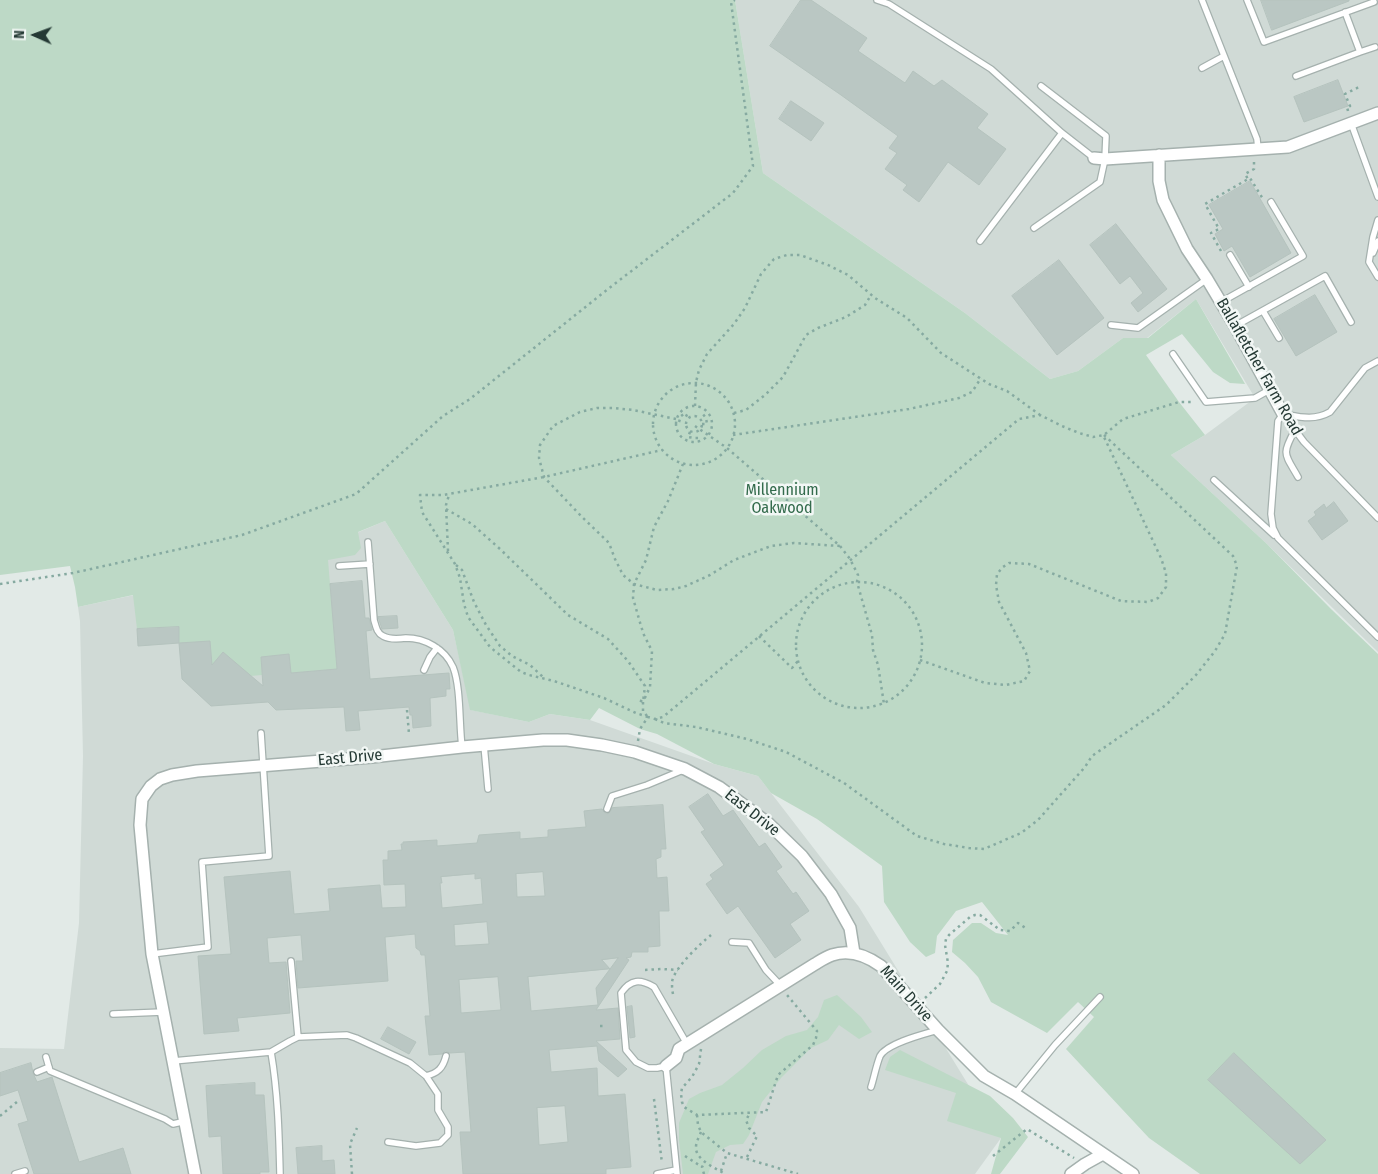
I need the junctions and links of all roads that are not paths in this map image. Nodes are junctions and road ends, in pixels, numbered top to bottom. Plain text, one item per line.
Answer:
1 (877, 0) edge
2 (1202, 0) edge
3 (1247, 0) edge
4 (1375, 2) edge
5 (1345, 12) junction
6 (1375, 47) dead end
7 (1360, 52) junction
8 (1224, 56) junction
9 (1202, 68) dead end
10 (1296, 76) dead end
11 (1041, 86) dead end
12 (1378, 113) edge
13 (1351, 123) junction
14 (1062, 133) junction
15 (1258, 149) junction
16 (1159, 156) junction
17 (1099, 158) junction
18 (1378, 197) edge
19 (1271, 202) road end
20 (1378, 220) edge
21 (1034, 228) dead end
22 (980, 241) dead end
23 (1378, 241) edge
24 (1230, 255) road end
25 (1369, 262) junction
26 (1378, 277) edge
27 (1207, 279) junction
28 (1249, 287) junction
29 (1221, 302) junction
30 (1263, 311) junction
31 (1352, 322) dead end
32 (1111, 325) dead end
33 (1236, 326) junction
34 (1279, 338) dead end
35 (1173, 354) dead end
36 (1378, 360) edge
37 (1270, 389) junction
38 (1283, 414) junction
39 (1295, 430) junction
40 (1298, 477) dead end
41 (1214, 480) dead end
42 (1378, 518) edge
43 (1278, 538) junction
44 (368, 542) dead end
45 (370, 564) junction
46 (339, 566) dead end
47 (1378, 637) edge
48 (436, 648) junction
49 (424, 670) dead end
50 (261, 733) dead end
51 (484, 746) junction
52 (462, 747) junction
53 (263, 766) junction
54 (685, 769) junction
55 (488, 789) dead end
56 (607, 808) dead end
57 (732, 942) dead end
58 (854, 953) junction
59 (152, 954) junction
60 (291, 961) dead end
61 (784, 990) junction
62 (1100, 997) dead end
63 (163, 1012) junction
64 (113, 1014) dead end
65 (938, 1030) junction
66 (298, 1038) junction
67 (687, 1044) junction
68 (271, 1052) junction
69 (446, 1056) dead end
70 (46, 1058) dead end
71 (173, 1061) junction
72 (666, 1066) junction
73 (49, 1067) junction
74 (37, 1072) dead end
75 (426, 1076) junction
76 (871, 1087) dead end
77 (1015, 1094) junction
78 (186, 1121) junction
79 (388, 1142) dead end
80 (1103, 1154) junction
81 (25, 1171) dead end
82 (676, 1172) edge
83 (15, 1174) edge
84 (195, 1174) edge
85 (280, 1174) edge
86 (657, 1174) edge
87 (1071, 1174) edge
88 (1133, 1174) edge

1 - 14 lane
2 - 8 lane
3 - 5 lane
4 - 5 lane
5 - 7 lane
6 - 7 lane
7 - 10 lane
8 - 9 lane
8 - 15 lane
11 - 17 lane
12 - 13 street
13 - 15 street
13 - 18 lane
14 - 17 lane
14 - 22 lane
15 - 16 street
16 - 17 street
16 - 27 street, Ballafletcher Farm Road
17 - 21 lane
19 - 28 lane
20 - 25 lane
23 - 25 lane
24 - 28 lane
25 - 26 lane
27 - 29 street, Ballafletcher Farm Road
27 - 32 lane, Ballafletcher Farm Road
28 - 29 lane
29 - 33 street, Ballafletcher Farm Road
30 - 31 lane
30 - 33 lane
30 - 34 lane
33 - 37 street, Ballafletcher Farm Road
35 - 37 lane
36 - 38 lane
37 - 38 street, Ballafletcher Farm Road
38 - 39 lane, Ballafletcher Farm Road
38 - 43 lane
39 - 40 lane
39 - 42 lane, Ballafletcher Farm Road
41 - 43 lane
43 - 47 lane
44 - 45 lane
45 - 46 lane
45 - 48 lane
48 - 49 lane
48 - 52 lane
50 - 53 lane
51 - 52 street, East Drive
51 - 54 street, East Drive
51 - 55 lane
52 - 53 street, East Drive
53 - 59 street, East Drive
53 - 59 lane
54 - 56 lane
54 - 58 street, East Drive
57 - 61 lane
58 - 61 street
58 - 65 street, Main Drive
59 - 63 street, East Drive
60 - 66 lane
61 - 67 street
62 - 77 lane
63 - 64 lane
63 - 71 street, East Drive
65 - 76 lane
65 - 77 street, Main Drive
66 - 68 lane
66 - 75 lane
67 - 72 street
67 - 72 lane
68 - 71 lane
68 - 85 lane
69 - 75 lane
70 - 73 lane
71 - 78 street, East Drive
72 - 82 lane
73 - 74 lane
73 - 78 lane
75 - 79 lane
77 - 80 street, Main Drive
78 - 84 street, East Drive
80 - 87 street
80 - 88 street, Main Drive
81 - 83 lane
82 - 86 lane

